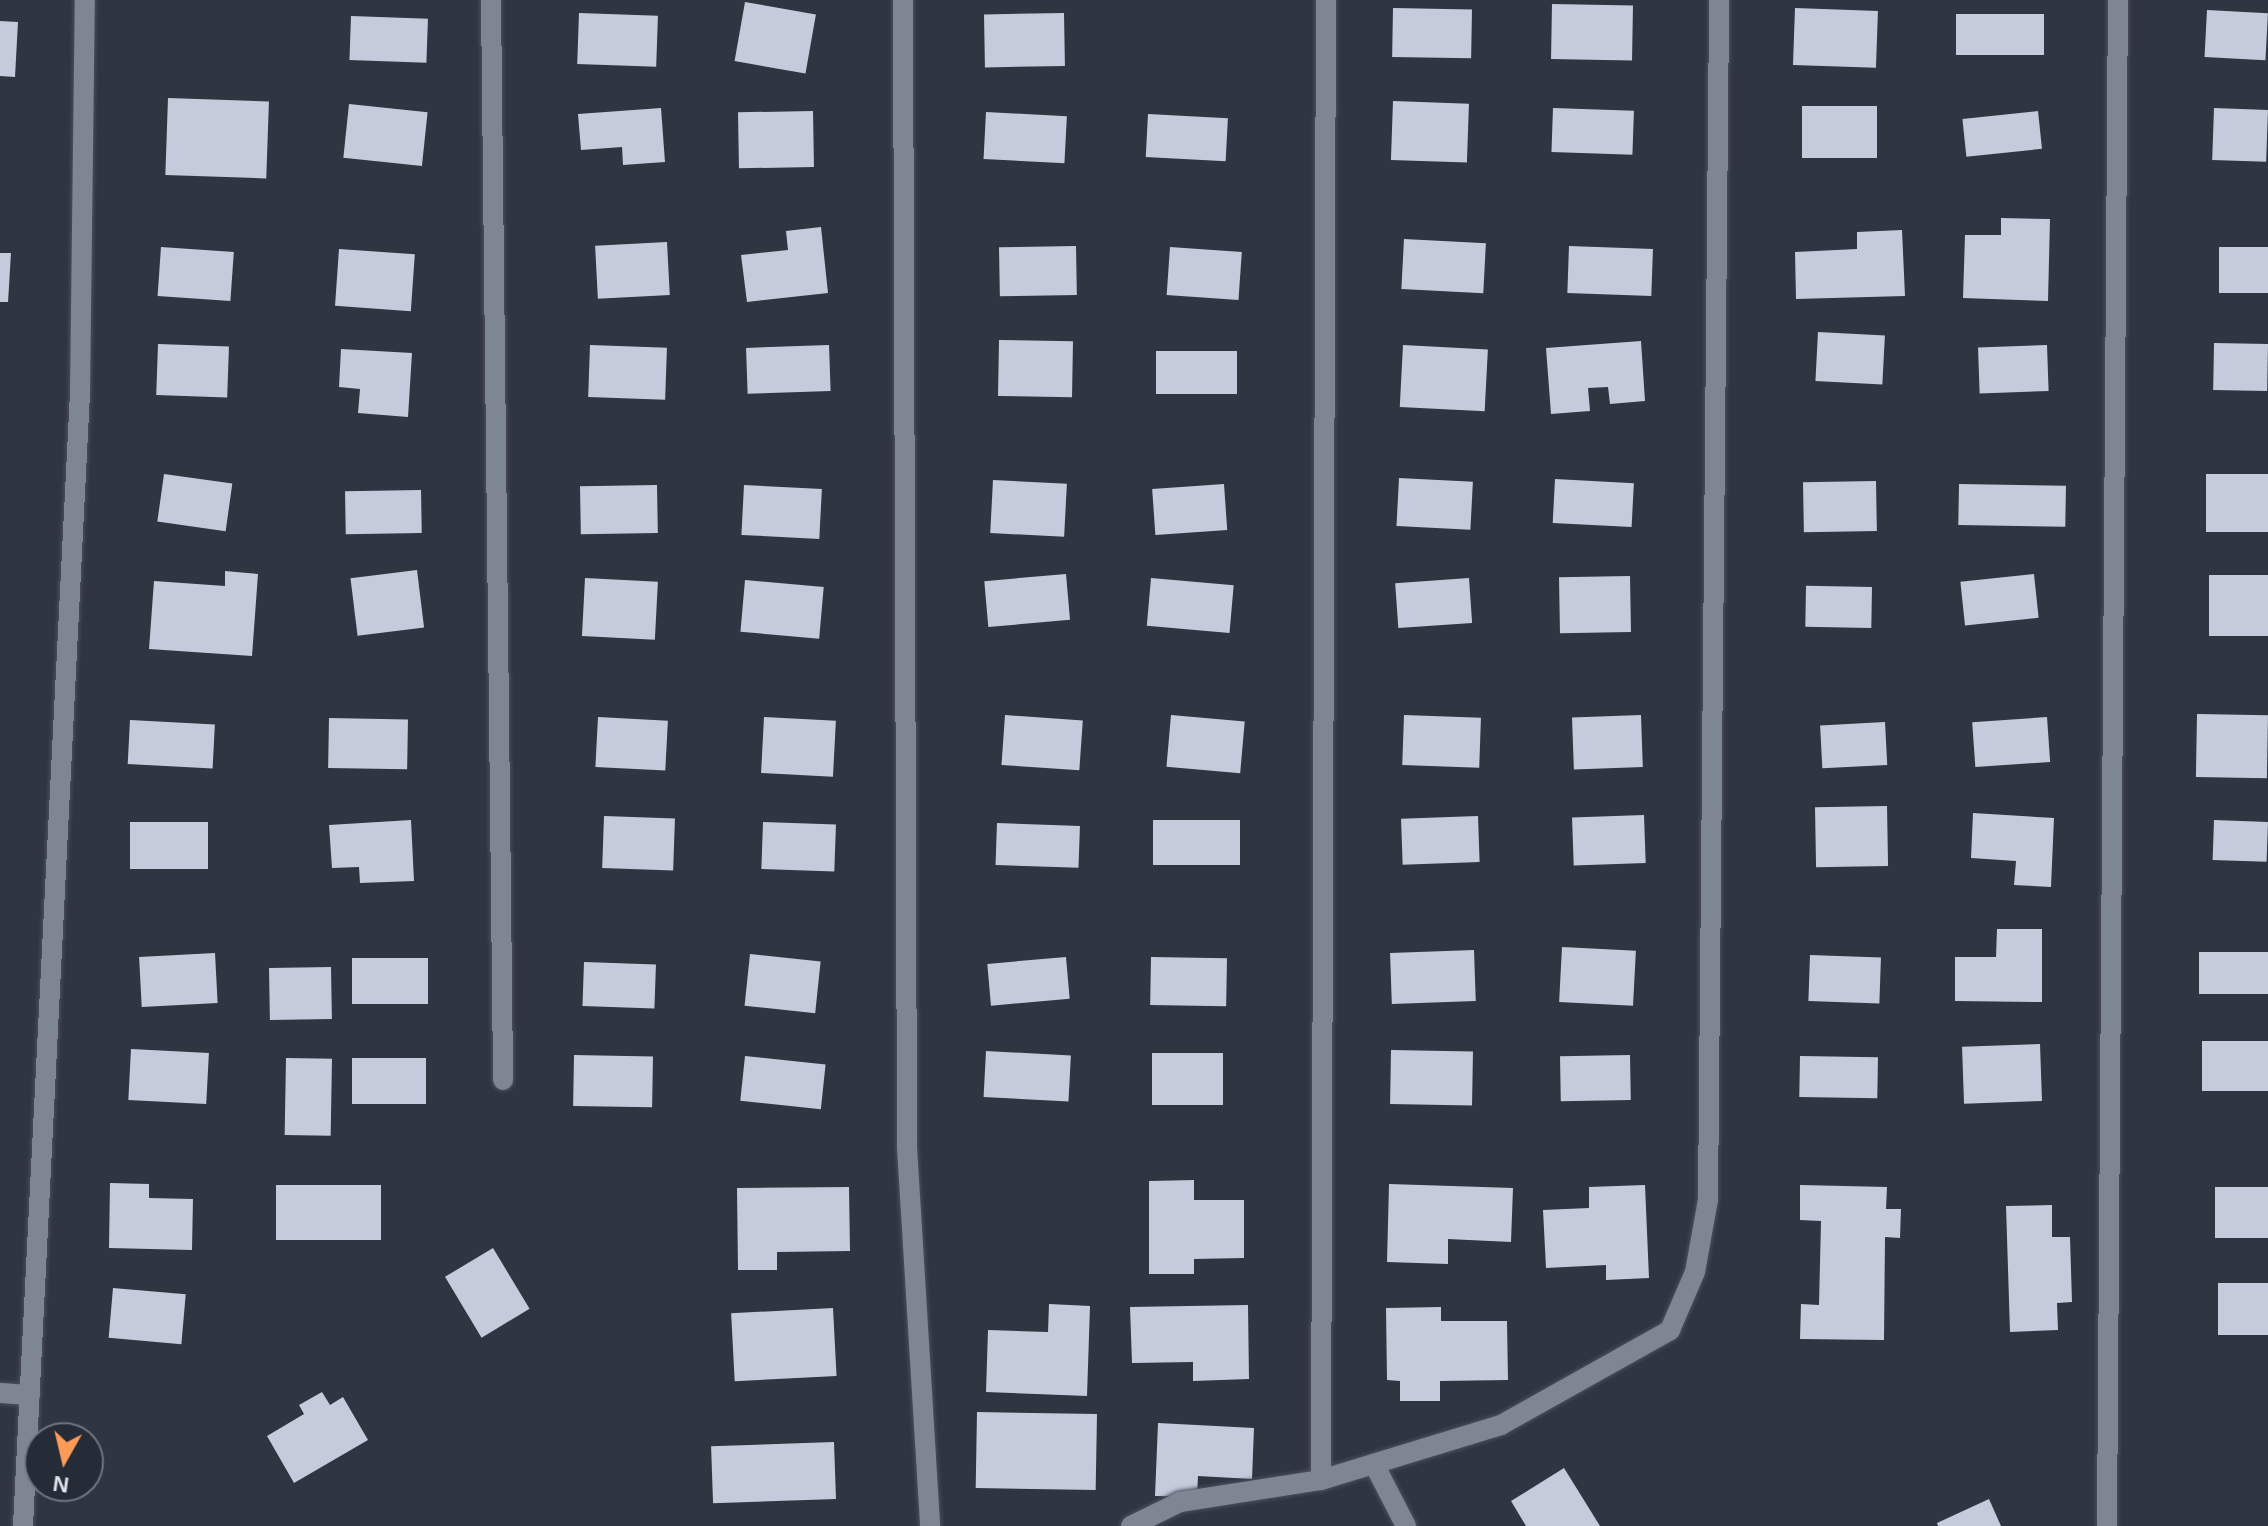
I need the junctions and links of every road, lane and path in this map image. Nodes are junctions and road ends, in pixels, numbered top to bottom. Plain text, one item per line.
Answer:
1 (85, 0) edge
2 (491, 0) edge
3 (903, 0) edge
4 (1326, 0) edge
5 (1719, 0) edge
6 (2118, 0) edge
7 (503, 1080) dead end
8 (0, 1393) edge
9 (30, 1395) junction
10 (1374, 1464) junction
11 (1321, 1480) junction
12 (23, 1526) edge
13 (930, 1526) edge
14 (1131, 1526) edge
15 (1406, 1526) edge
16 (2107, 1526) edge

1 - 9 street
2 - 7 street
3 - 13 street
4 - 11 street
5 - 10 street
6 - 16 street
8 - 9 street
9 - 12 street
10 - 11 street
10 - 15 street
11 - 14 street

